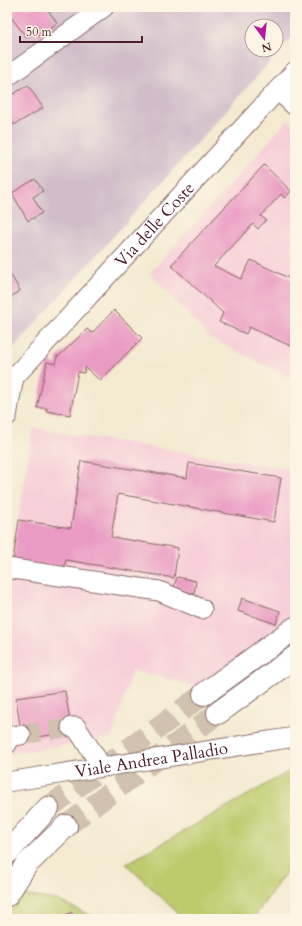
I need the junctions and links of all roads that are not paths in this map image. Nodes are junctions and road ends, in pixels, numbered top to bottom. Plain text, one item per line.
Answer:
1 (104, 7) edge
2 (295, 71) edge
3 (7, 77) edge
4 (278, 90) junction
5 (295, 106) edge
6 (10, 381) edge
7 (7, 416) edge
8 (7, 568) edge
9 (202, 609) dead end
10 (295, 628) edge
11 (295, 657) edge
12 (204, 694) tunnel mouth
13 (218, 713) tunnel mouth
14 (71, 727) dead end
15 (295, 737) edge
16 (102, 767) junction
17 (7, 782) edge
18 (48, 808) tunnel mouth
19 (66, 826) tunnel mouth
20 (7, 853) edge
21 (7, 895) edge

1 - 3 street
2 - 4 street, Via delle Coste
4 - 5 street
4 - 6 street, Via delle Coste
6 - 7 street
8 - 9 street
10 - 12 highway
11 - 13 highway
14 - 16 street
15 - 16 street, Viale Andrea Palladio
16 - 17 street, Viale Andrea Palladio
18 - 20 highway
19 - 21 highway

